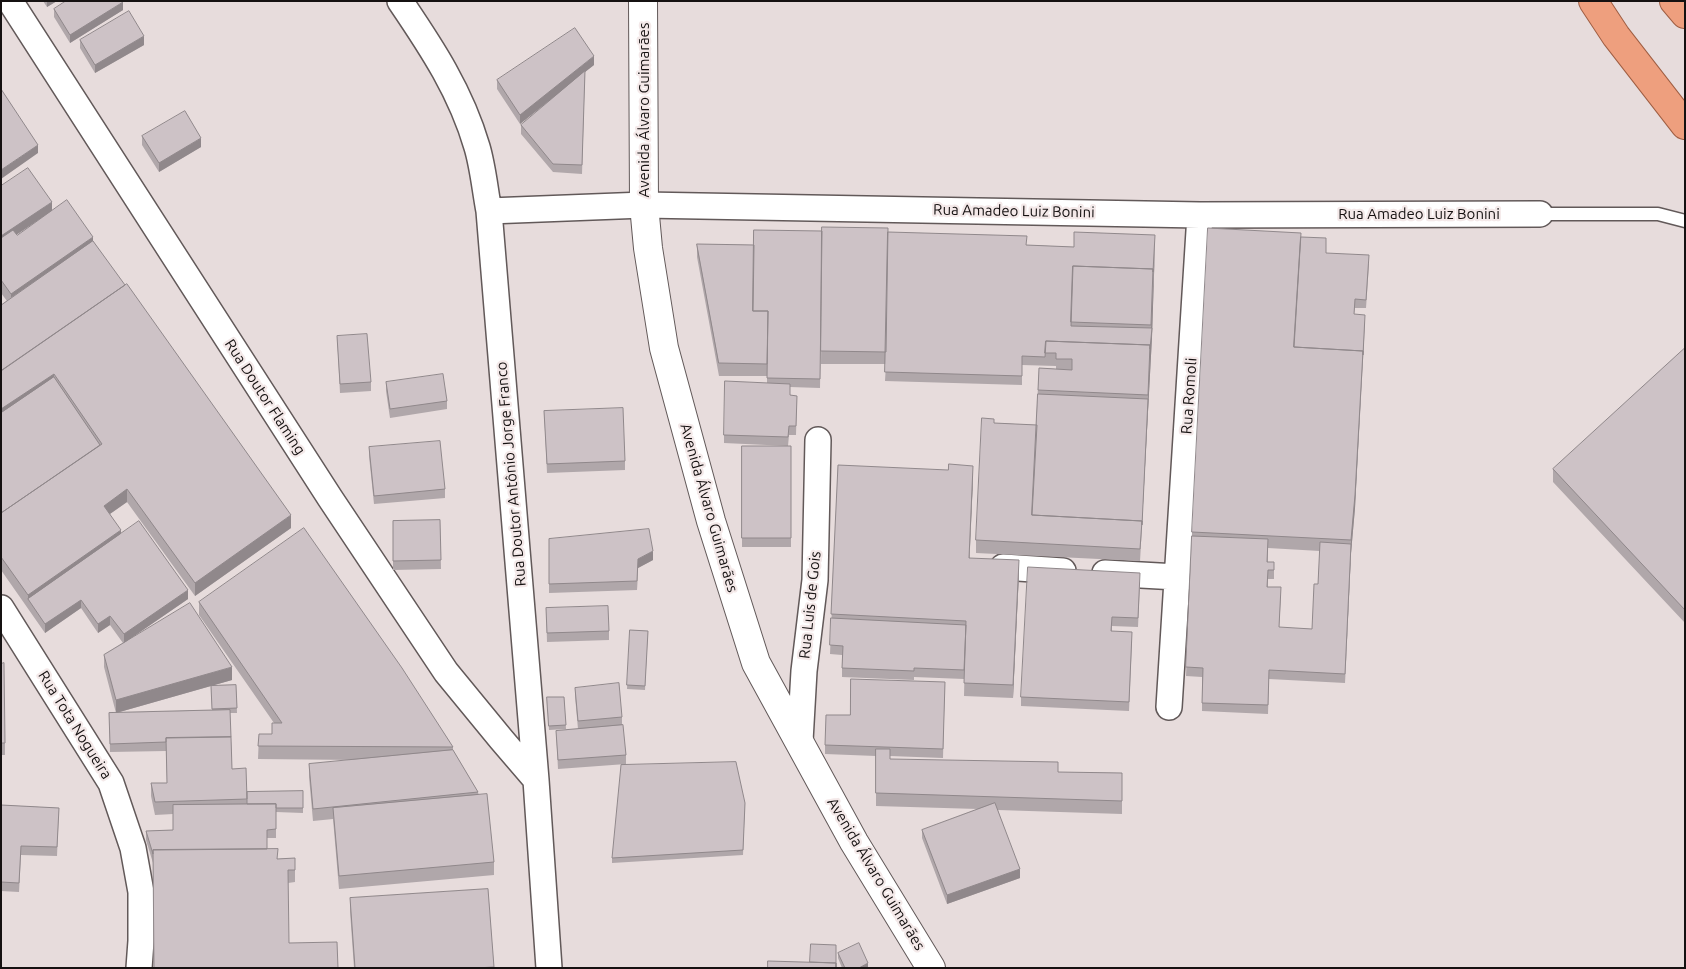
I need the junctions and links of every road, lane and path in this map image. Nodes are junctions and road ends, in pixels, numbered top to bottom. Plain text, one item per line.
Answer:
1 (10, 1) edge
2 (400, 1) edge
3 (643, 1) edge
4 (1593, 1) edge
5 (1674, 1) edge
6 (1685, 14) edge
7 (1685, 126) edge
8 (644, 205) junction
9 (489, 211) junction
10 (1540, 214) joint
11 (1200, 215) junction
12 (1685, 221) edge
13 (818, 440) dead end
14 (1003, 567) edge
15 (1177, 577) junction
16 (1, 608) edge
17 (1169, 707) dead end
18 (800, 741) junction
19 (536, 780) junction
20 (139, 968) edge
21 (549, 968) edge
22 (931, 968) edge

1 - 19 street, Rua Doutor Flaming
2 - 9 street, Rua Doutor Antônio Jorge Franco
3 - 8 street, Avenida Álvaro Guimarães
4 - 7 highway
5 - 6 highway
8 - 9 street, Rua Amadeo Luiz Bonini
8 - 11 street, Rua Amadeo Luiz Bonini
8 - 18 street, Avenida Álvaro Guimarães
9 - 19 street, Rua Doutor Antônio Jorge Franco
10 - 11 street, Rua Amadeo Luiz Bonini
10 - 12 lane
11 - 15 street, Rua Romoli
13 - 18 street, Rua Luis de Gois
14 - 15 street
15 - 17 street, Rua Romoli
16 - 20 street, Rua Tota Nogueira
18 - 22 street, Avenida Álvaro Guimarães
19 - 21 street, Rua Doutor Antônio Jorge Franco

